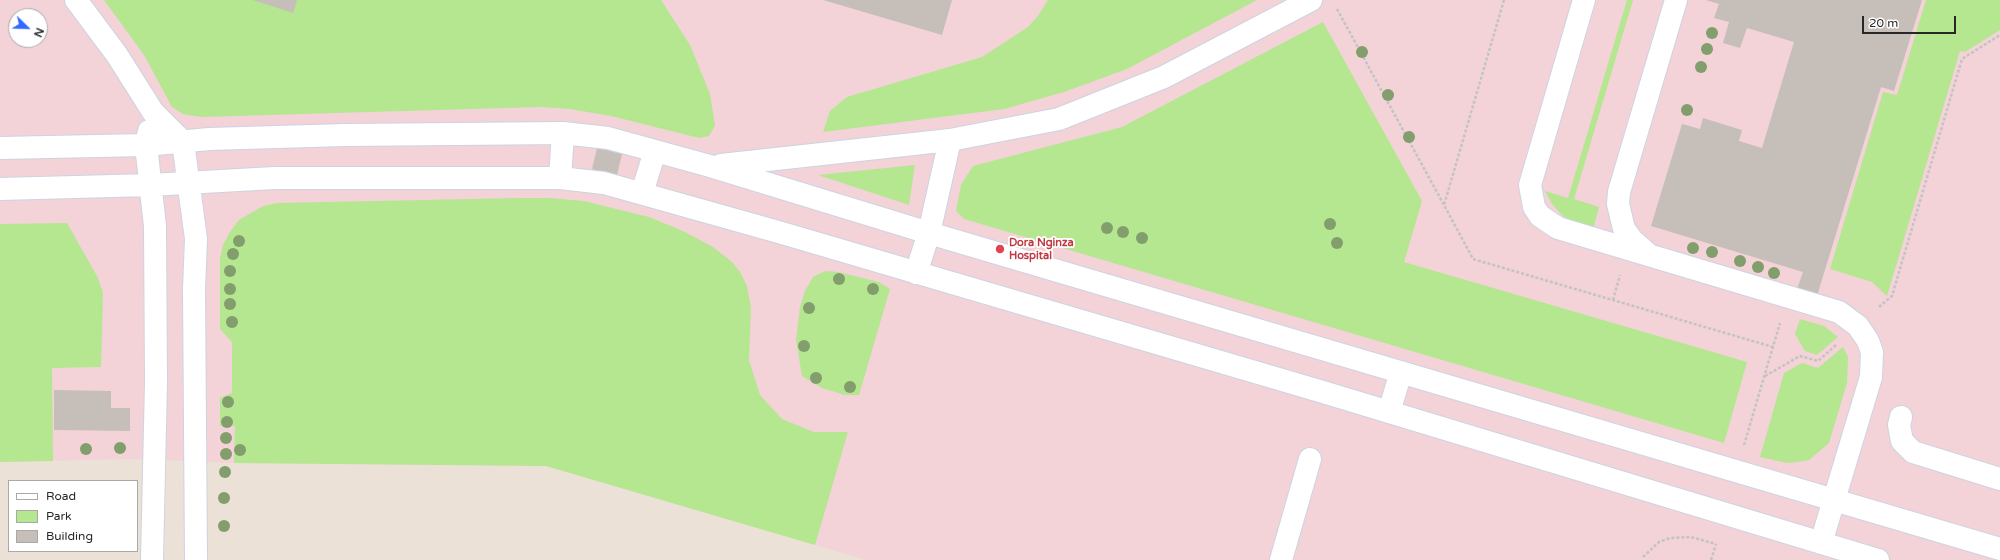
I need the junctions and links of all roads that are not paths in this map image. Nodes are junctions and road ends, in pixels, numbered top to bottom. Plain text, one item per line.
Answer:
1 (76, 0) edge
2 (1311, 0) edge
3 (1584, 0) edge
4 (1676, 0) edge
5 (153, 112) junction
6 (563, 133) junction
7 (950, 140) junction
8 (183, 142) junction
9 (146, 145) junction
10 (0, 148) edge
11 (655, 151) junction
12 (710, 166) junction
13 (560, 178) junction
14 (188, 183) junction
15 (150, 185) junction
16 (0, 189) edge
17 (642, 193) junction
18 (929, 233) junction
19 (1652, 256) junction
20 (916, 273) junction
21 (1401, 372) junction
22 (1389, 412) junction
23 (1901, 417) dead end
24 (1310, 459) dead end
25 (2000, 479) edge
26 (1834, 500) junction
27 (1821, 543) junction
28 (2000, 549) edge
29 (152, 560) edge
30 (196, 560) edge
31 (1281, 560) edge
32 (1878, 560) edge

1 - 5 lane
2 - 7 lane
3 - 19 lane
4 - 19 lane
5 - 8 lane
5 - 9 lane
6 - 8 lane
6 - 11 lane
6 - 13 lane
7 - 12 lane
7 - 18 lane
8 - 9 lane
8 - 14 lane
9 - 10 lane
9 - 15 lane
11 - 12 lane
11 - 17 lane
12 - 18 lane
13 - 14 lane
13 - 17 lane
14 - 15 lane
14 - 30 lane
15 - 16 lane
15 - 29 lane
17 - 20 lane
18 - 20 lane
18 - 21 lane
19 - 26 lane
20 - 22 lane
21 - 22 lane
21 - 26 lane
22 - 27 lane
23 - 25 lane
24 - 31 lane
26 - 27 lane
26 - 28 lane
27 - 32 lane

